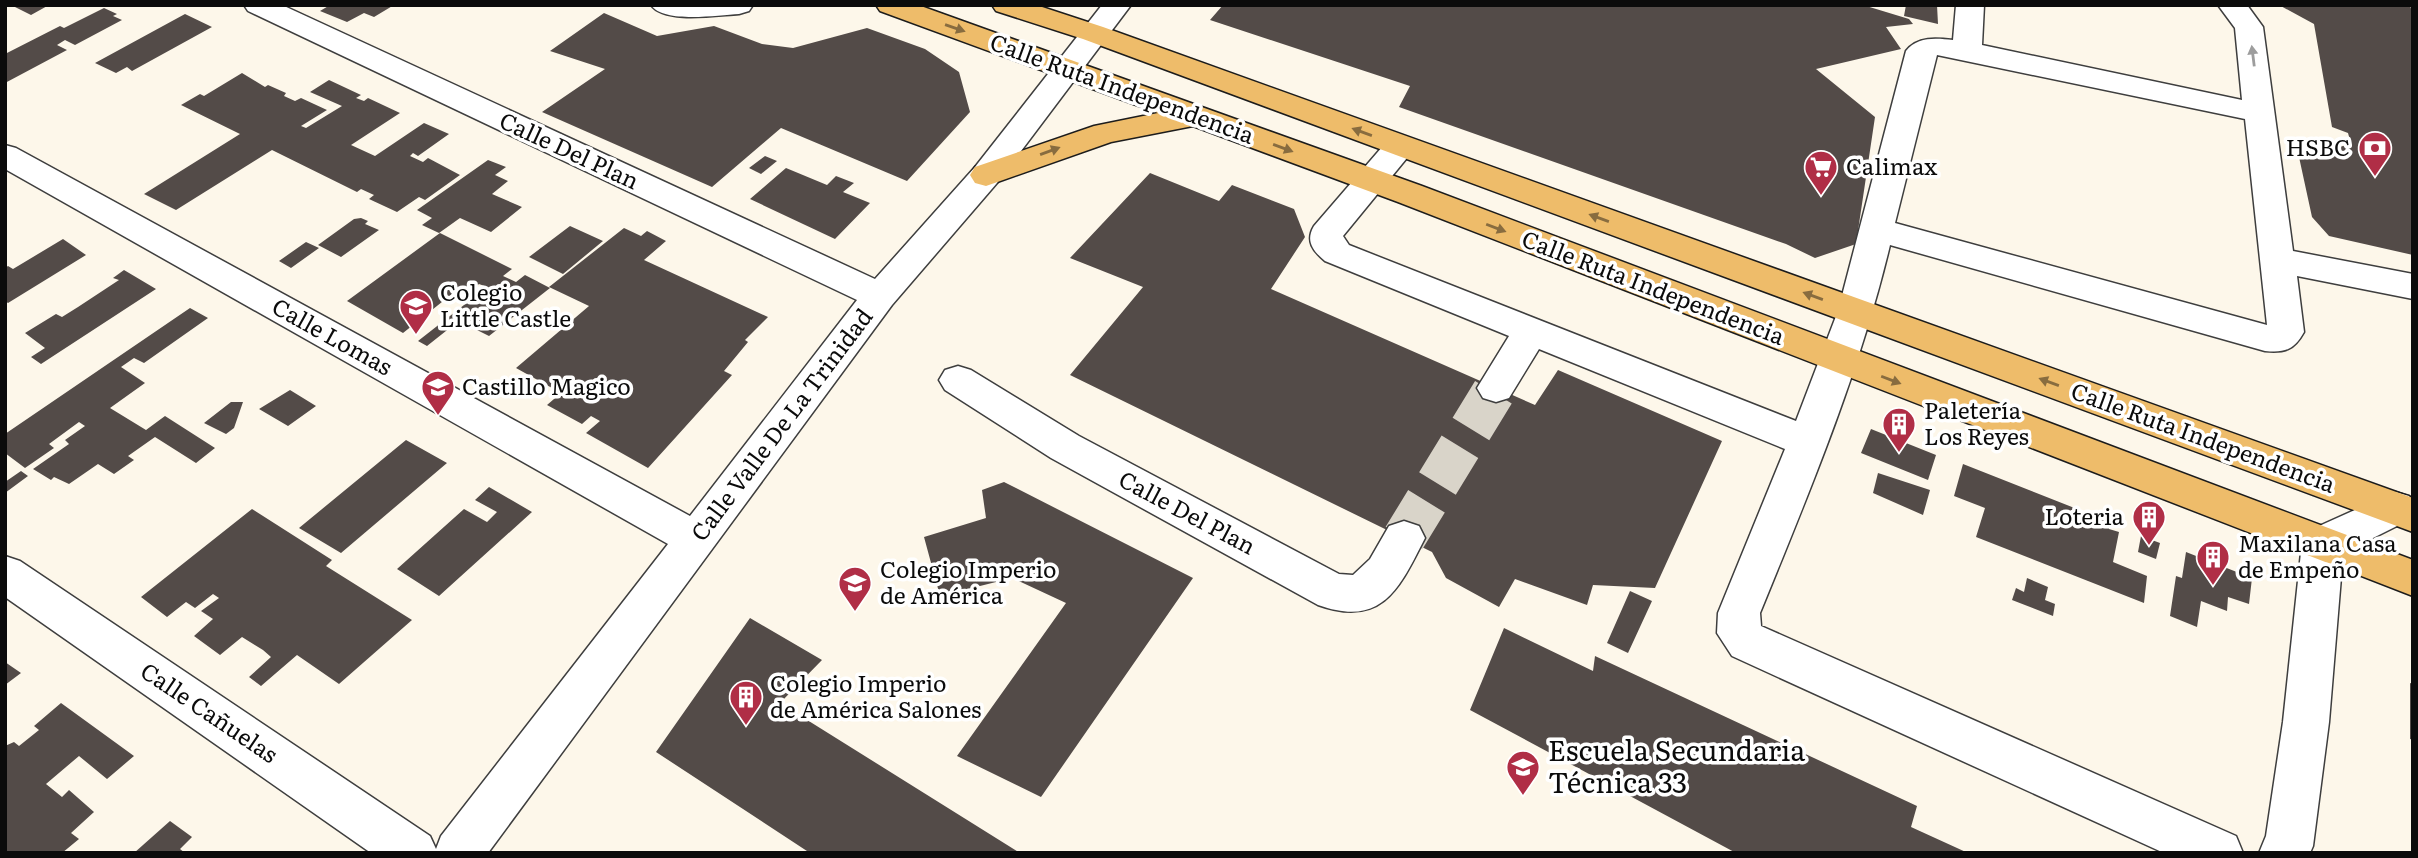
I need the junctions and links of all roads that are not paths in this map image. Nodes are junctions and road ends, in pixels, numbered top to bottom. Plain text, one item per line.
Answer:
1 (258, 5) edge
2 (665, 5) edge
3 (739, 5) edge
4 (890, 5) edge
5 (1006, 5) edge
6 (1970, 5) edge
7 (2232, 5) edge
8 (1105, 19) edge
9 (1968, 51) junction
10 (1067, 68) junction
11 (2260, 113) junction
12 (1198, 116) junction
13 (1400, 146) junction
14 (5, 155) edge
15 (986, 175) junction
16 (1369, 179) junction
17 (1878, 230) junction
18 (2277, 260) junction
19 (2413, 287) edge
20 (880, 296) junction
21 (1856, 311) junction
22 (1531, 331) junction
23 (1836, 360) junction
24 (958, 380) dead end
25 (1496, 388) tunnel mouth
26 (1806, 441) junction
27 (2407, 511) edge
28 (1404, 538) tunnel mouth
29 (695, 539) junction
30 (2323, 543) junction
31 (5, 573) edge
32 (2413, 578) edge
33 (413, 853) edge
34 (458, 853) edge
35 (2219, 853) edge
36 (2283, 853) edge

1 - 20 street, Calle Del Plan
2 - 3 street
4 -> 10 main road, Calle Ruta Independencia
5 - 8 main road, Calle Ruta Independencia
6 - 9 street
11 -> 7 street
8 - 10 street, Calle Valle De La Trinidad
13 -> 8 main road, Calle Ruta Independencia
9 - 11 street
9 - 17 street
10 - 12 main road, Calle Ruta Independencia
10 - 15 street, Calle Valle De La Trinidad
11 - 18 street
15 -> 12 main road
12 -> 16 main road, Calle Ruta Independencia
13 - 16 street
21 -> 13 main road, Calle Ruta Independencia
14 - 29 street, Calle Lomas
15 - 20 street, Calle Valle De La Trinidad
16 - 22 street
16 -> 23 main road, Calle Ruta Independencia
17 - 18 street
17 - 21 street
18 - 19 street
20 - 29 street, Calle Valle De La Trinidad
21 - 23 street
27 -> 21 main road, Calle Ruta Independencia
22 - 25 street
22 - 26 street
23 - 26 street
23 -> 30 main road, Calle Ruta Independencia
24 - 28 street, Calle Del Plan
26 - 35 street
27 - 30 street
29 - 34 street, Calle Valle De La Trinidad
30 - 32 main road, Calle Ruta Independencia
30 - 36 street
31 - 33 street, Calle Cañuelas

